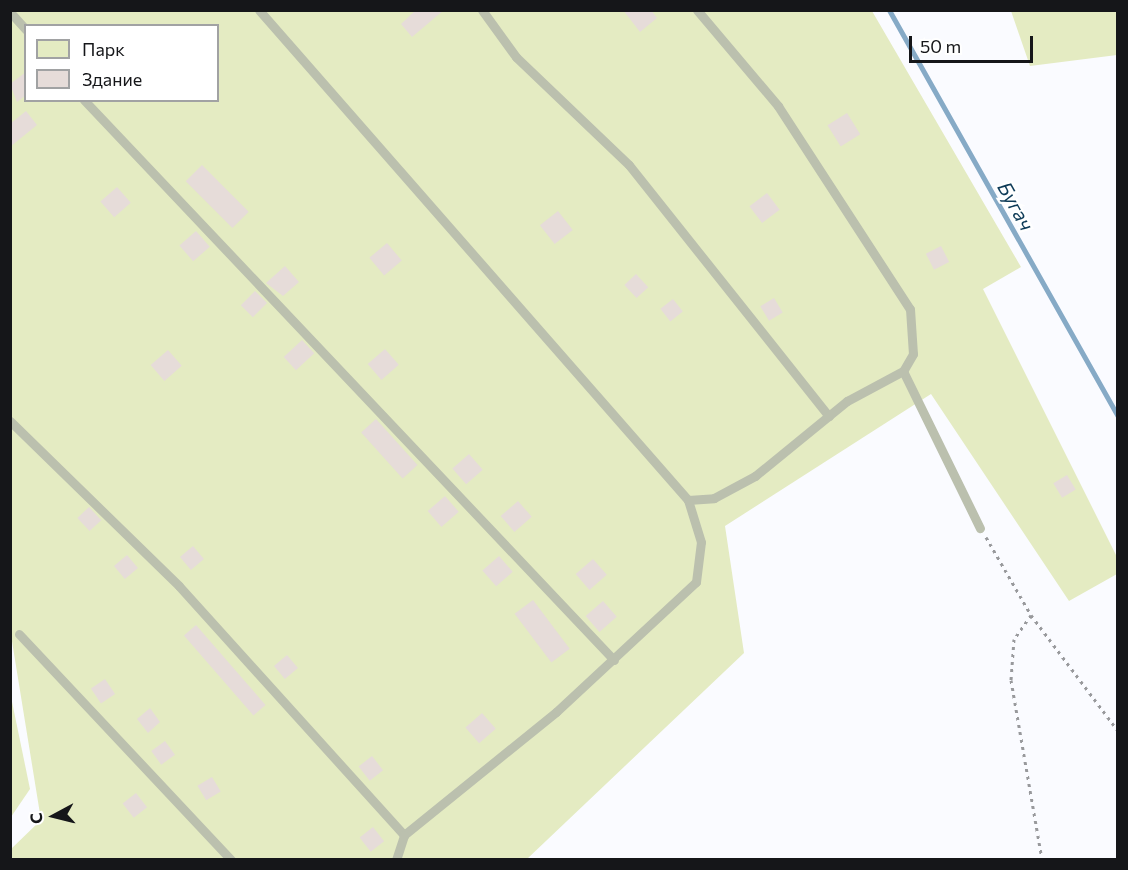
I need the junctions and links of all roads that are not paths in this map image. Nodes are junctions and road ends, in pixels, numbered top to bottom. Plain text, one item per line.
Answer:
1 (259, 10) edge
2 (482, 10) edge
3 (697, 10) edge
4 (10, 12) edge
5 (24, 28) edge
6 (86, 102) edge
7 (903, 371) junction
8 (829, 416) junction
9 (10, 421) edge
10 (688, 500) junction
11 (980, 528) road end
12 (19, 634) dead end
13 (614, 660) junction
14 (404, 835) junction
15 (231, 860) edge
16 (396, 860) edge

1 - 10 lane
2 - 8 lane
3 - 7 lane
4 - 5 lane
6 - 13 lane
7 - 8 lane
7 - 11 lane
8 - 10 lane
9 - 14 lane
10 - 13 lane
12 - 15 lane
13 - 14 lane
14 - 16 lane

